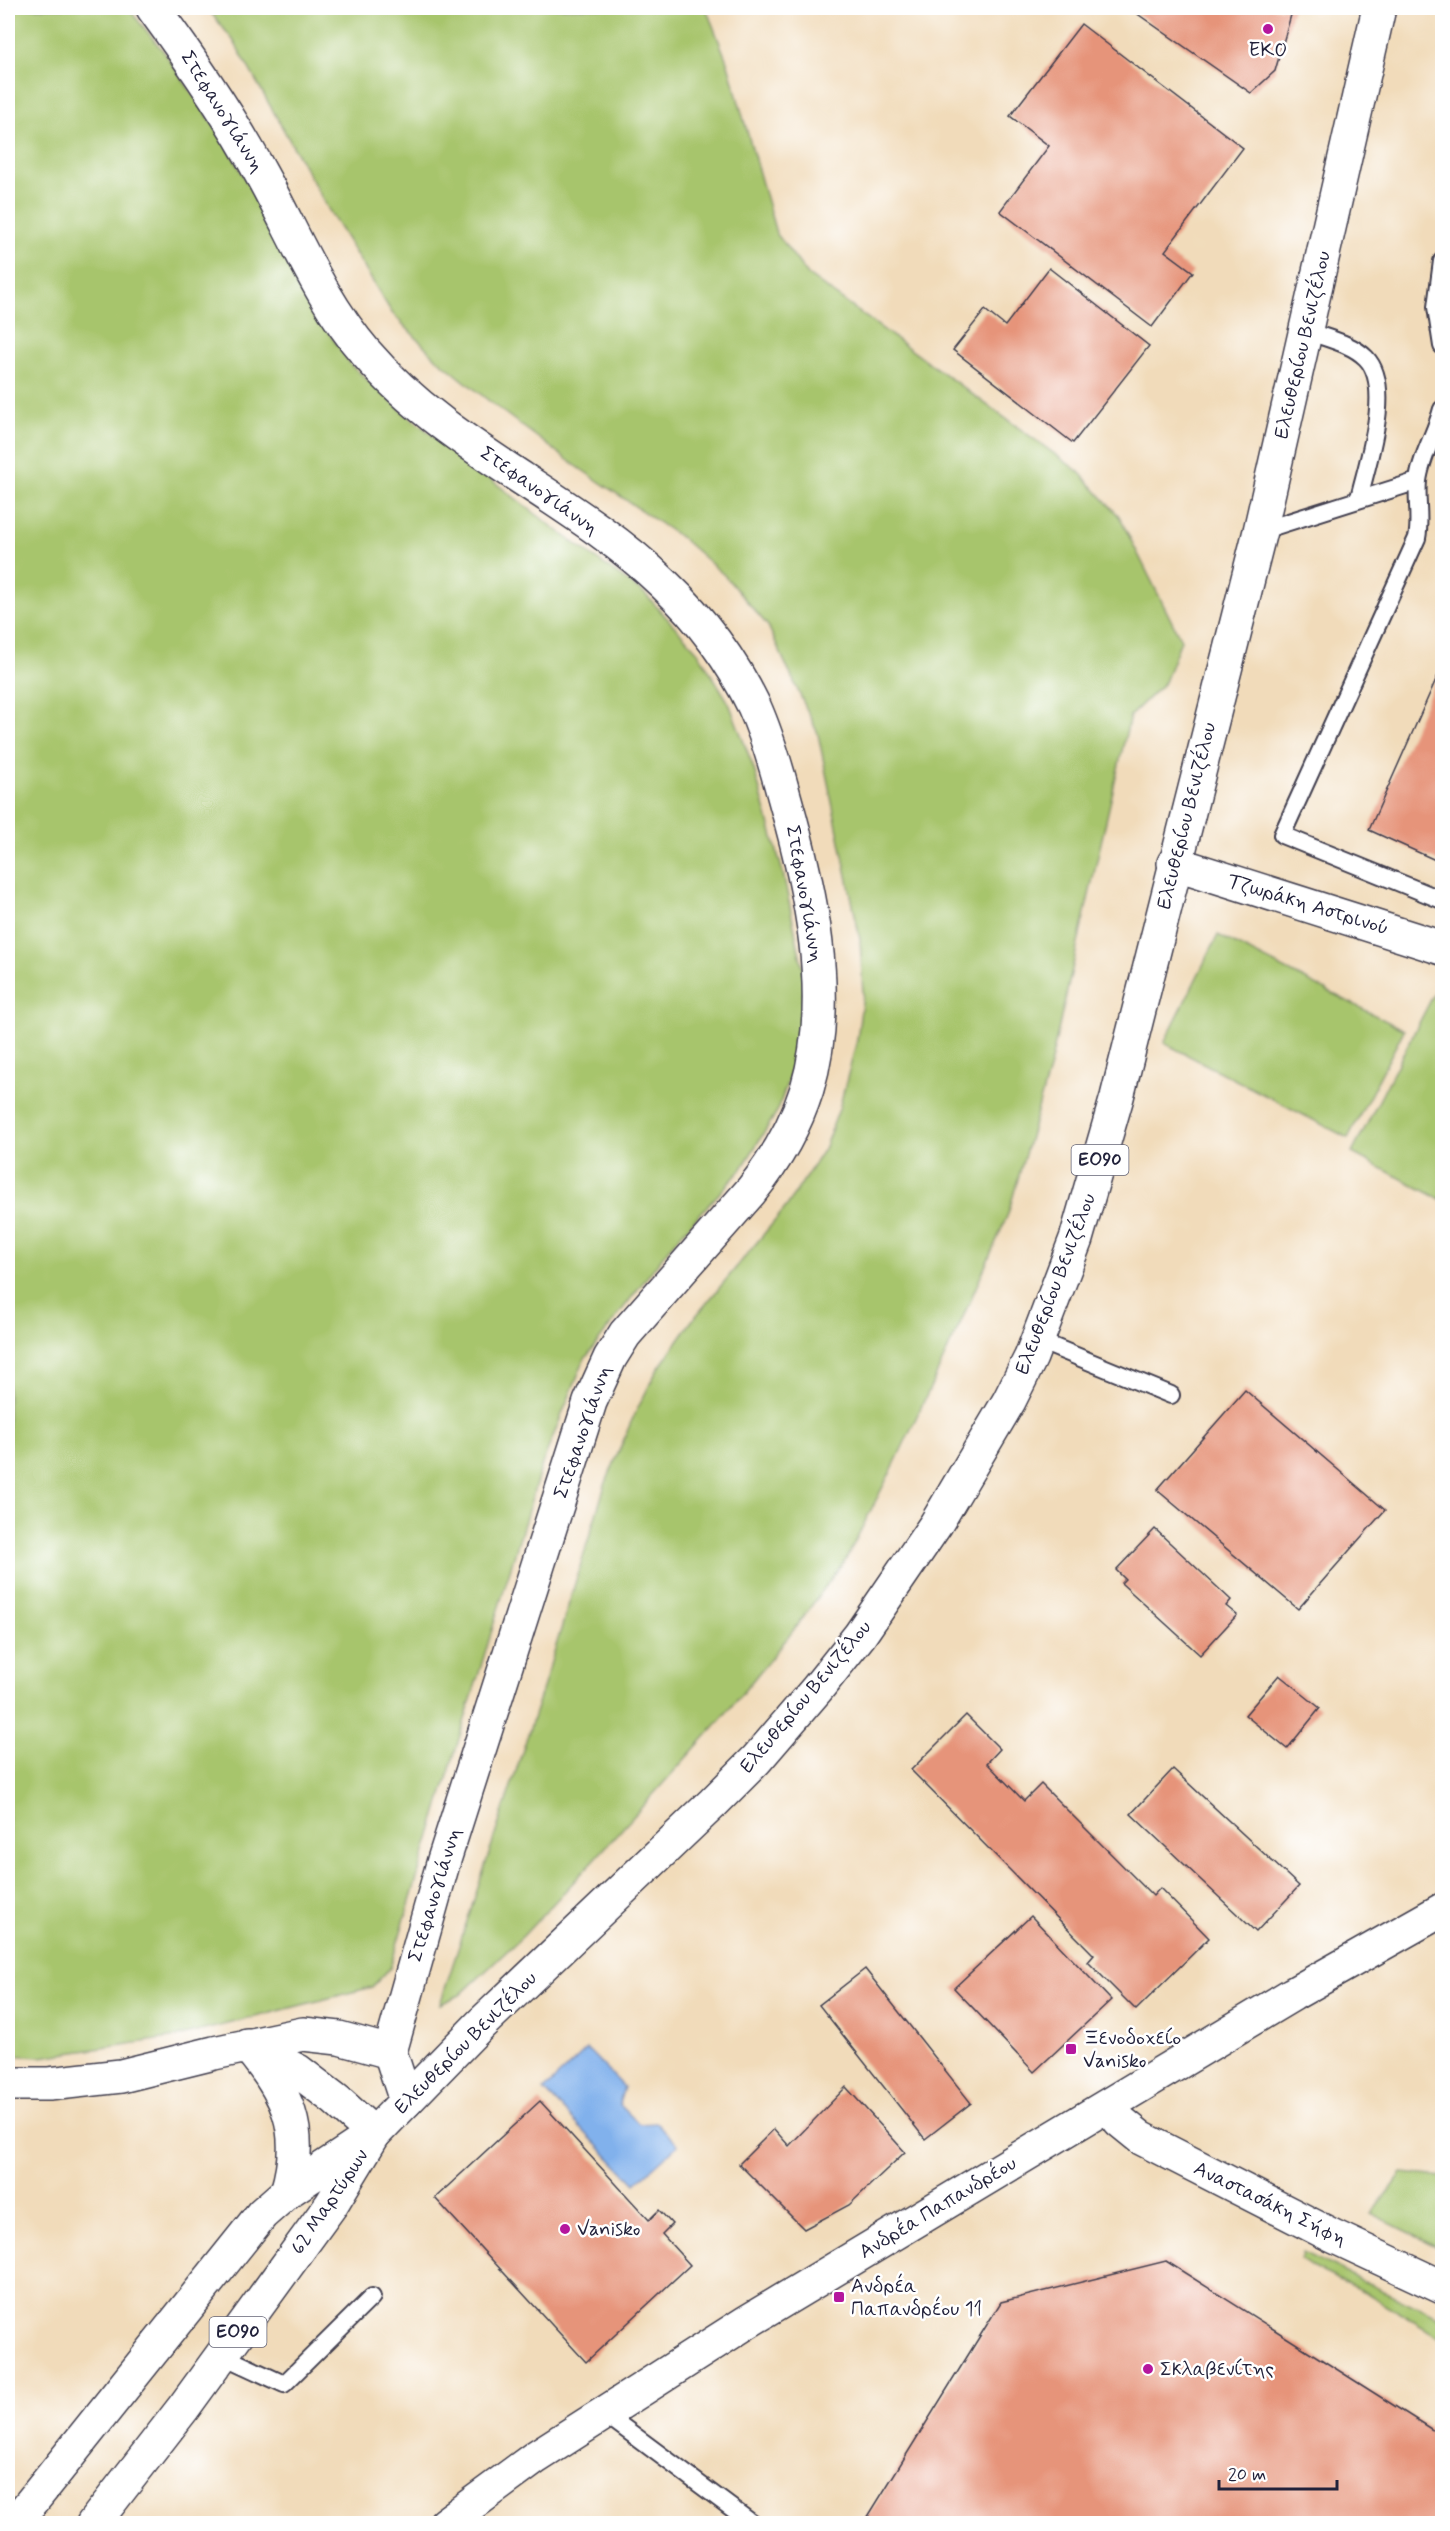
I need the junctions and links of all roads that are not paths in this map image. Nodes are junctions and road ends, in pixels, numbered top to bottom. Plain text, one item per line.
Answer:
1 (153, 8) edge
2 (1379, 8) edge
3 (1443, 261) edge
4 (1307, 331) junction
5 (1443, 346) edge
6 (1443, 409) edge
7 (1418, 481) junction
8 (1359, 498) junction
9 (1260, 531) junction
10 (1174, 863) junction
11 (1443, 900) edge
12 (1443, 948) edge
13 (1037, 1340) junction
14 (1171, 1395) dead end
15 (1443, 1910) edge
16 (247, 2045) junction
17 (390, 2052) junction
18 (8, 2084) edge
19 (406, 2101) junction
20 (1108, 2106) junction
21 (374, 2134) junction
22 (287, 2192) junction
23 (1443, 2288) edge
24 (372, 2297) dead end
25 (221, 2355) junction
26 (604, 2413) junction
27 (14, 2523) edge
28 (93, 2523) edge
29 (445, 2523) edge
30 (753, 2523) edge

1 - 17 main road, Στεφανογιάννη
2 - 4 main road, Ελευθερίου Βενιζέλου / ΕΟ90
3 - 5 lane
4 - 8 lane
4 - 9 main road, Ελευθερίου Βενιζέλου / ΕΟ90
6 - 7 lane
7 - 8 lane
7 - 11 lane
8 - 9 lane
9 - 10 main road, Ελευθερίου Βενιζέλου / ΕΟ90
10 - 12 main road, Τζωράκη Αστρινού
10 - 13 main road, Ελευθερίου Βενιζέλου / ΕΟ90
13 - 14 lane
13 - 19 main road, Ελευθερίου Βενιζέλου / ΕΟ90
15 - 20 main road, Ανδρέα Παπανδρέου
16 - 17 main road
16 - 18 main road
16 - 21 main road
16 - 22 main road
17 - 19 main road
19 - 21 main road, Ελευθερίου Βενιζέλου / ΕΟ90
20 - 23 main road, Αναστασάκη Σήφη
20 - 26 main road, Ανδρέα Παπανδρέου
21 - 22 main road, 62 Μαρτύρων / ΕΟ90
21 - 25 main road, 62 Μαρτύρων / ΕΟ90
22 - 27 main road, 62 Μαρτύρων / ΕΟ90
24 - 25 lane
25 - 28 main road, 62 Μαρτύρων / ΕΟ90
26 - 29 main road, Ανδρέα Παπανδρέου
26 - 30 lane

